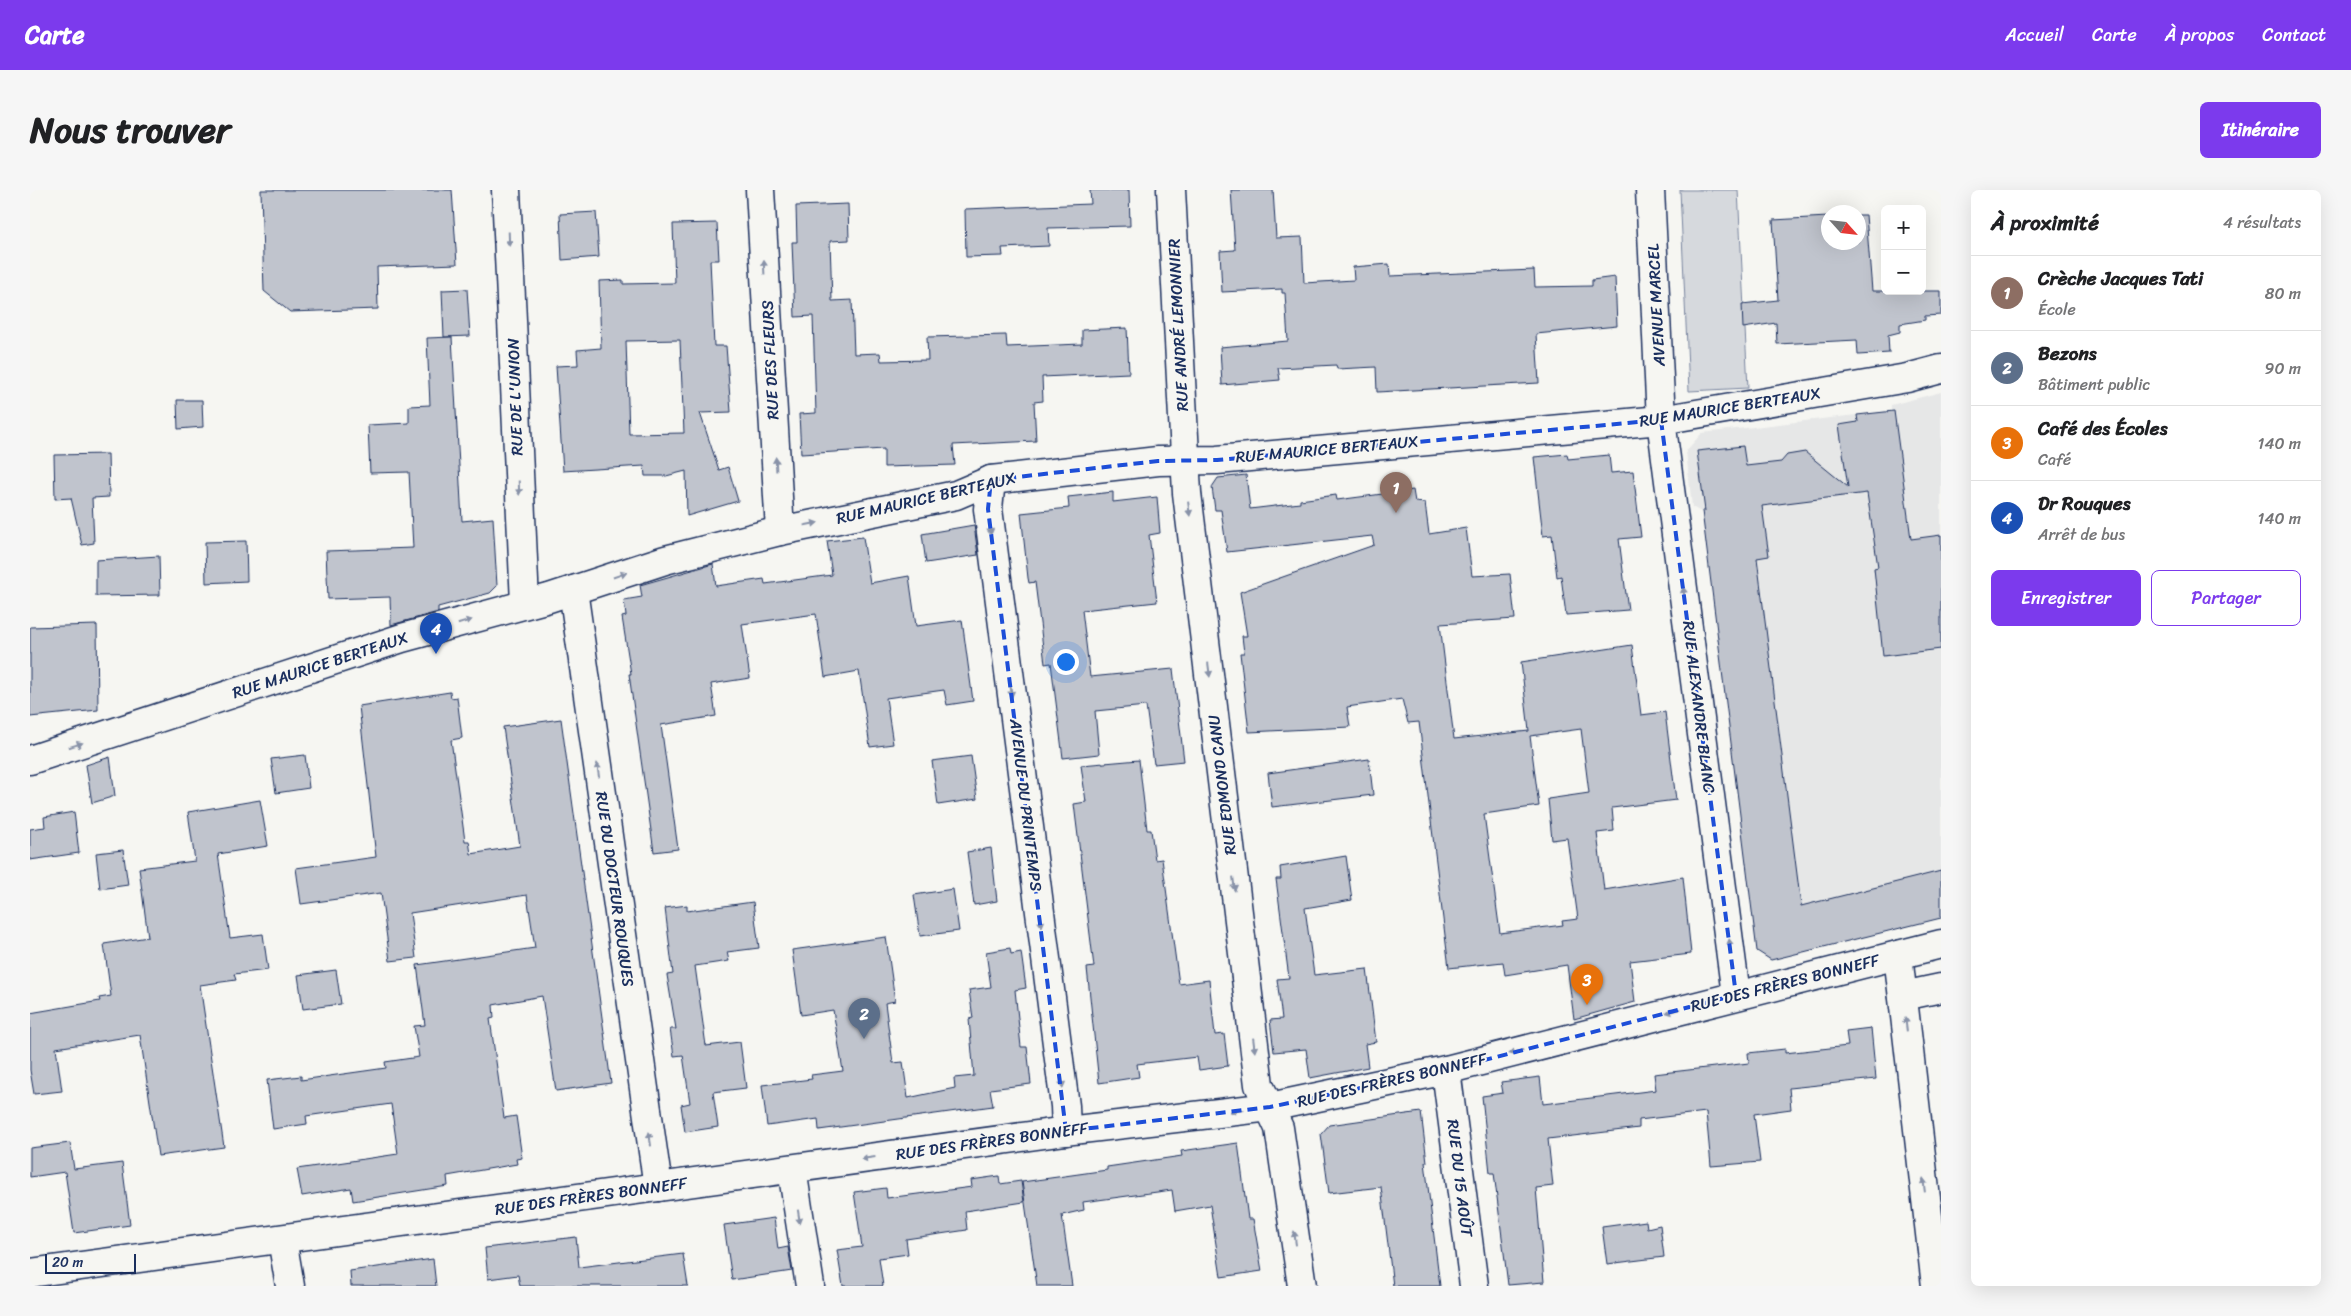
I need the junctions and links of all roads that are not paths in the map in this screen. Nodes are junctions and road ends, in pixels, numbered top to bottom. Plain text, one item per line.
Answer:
1 (506, 190) edge
2 (760, 190) edge
3 (1171, 190) edge
4 (1650, 190) edge
5 (1941, 369) edge
6 (1661, 420) junction
7 (1185, 460) junction
8 (991, 480) junction
9 (780, 531) junction
10 (573, 590) junction
11 (525, 603) junction
12 (30, 760) edge
13 (1941, 944) edge
14 (1898, 954) junction
15 (1941, 988) edge
16 (1736, 995) junction
17 (1903, 996) junction
18 (1446, 1070) junction
19 (1270, 1107) junction
20 (1066, 1130) junction
21 (792, 1169) junction
22 (658, 1187) junction
23 (282, 1239) junction
24 (30, 1273) edge
25 (84, 1276) edge
26 (290, 1286) edge
27 (810, 1286) edge
28 (1302, 1286) edge
29 (1474, 1286) edge
30 (1936, 1286) edge

1 -> 11 street, RUE DE L'UNION
9 -> 2 street, RUE DES FLEURS
3 - 7 street, RUE ANDRÉ LEMONNIER
4 - 6 street, AVENUE MARCEL
5 - 6 street, RUE MAURICE BERTEAUX
6 - 7 street, RUE MAURICE BERTEAUX
16 -> 6 street, RUE ALEXANDRE BLANC
7 - 8 street, RUE MAURICE BERTEAUX
7 -> 19 street, RUE EDMOND CANU
9 -> 8 street, RUE MAURICE BERTEAUX
8 -> 20 street, AVENUE DU PRINTEMPS
10 -> 9 street, RUE MAURICE BERTEAUX
10 - 11 street, RUE MAURICE BERTEAUX
22 -> 10 street, RUE DU DOCTEUR ROUQUES
12 -> 11 street, RUE MAURICE BERTEAUX
13 - 14 street, RUE DES FRÈRES BONNEFF
14 - 16 street, RUE DES FRÈRES BONNEFF
14 - 17 street
15 - 17 street
16 -> 18 street, RUE DES FRÈRES BONNEFF
30 -> 17 street
18 - 19 street, RUE DES FRÈRES BONNEFF
18 - 29 street, RUE DU 15 AOÛT
19 -> 20 street, RUE DES FRÈRES BONNEFF
28 -> 19 street, RUE EDMOND CANU
20 -> 21 street, RUE DES FRÈRES BONNEFF
21 - 22 street, RUE DES FRÈRES BONNEFF
21 -> 27 street
22 - 23 street, RUE DES FRÈRES BONNEFF
23 - 25 street, RUE DES FRÈRES BONNEFF
23 - 26 street
24 - 25 street, RUE DES FRÈRES BONNEFF

